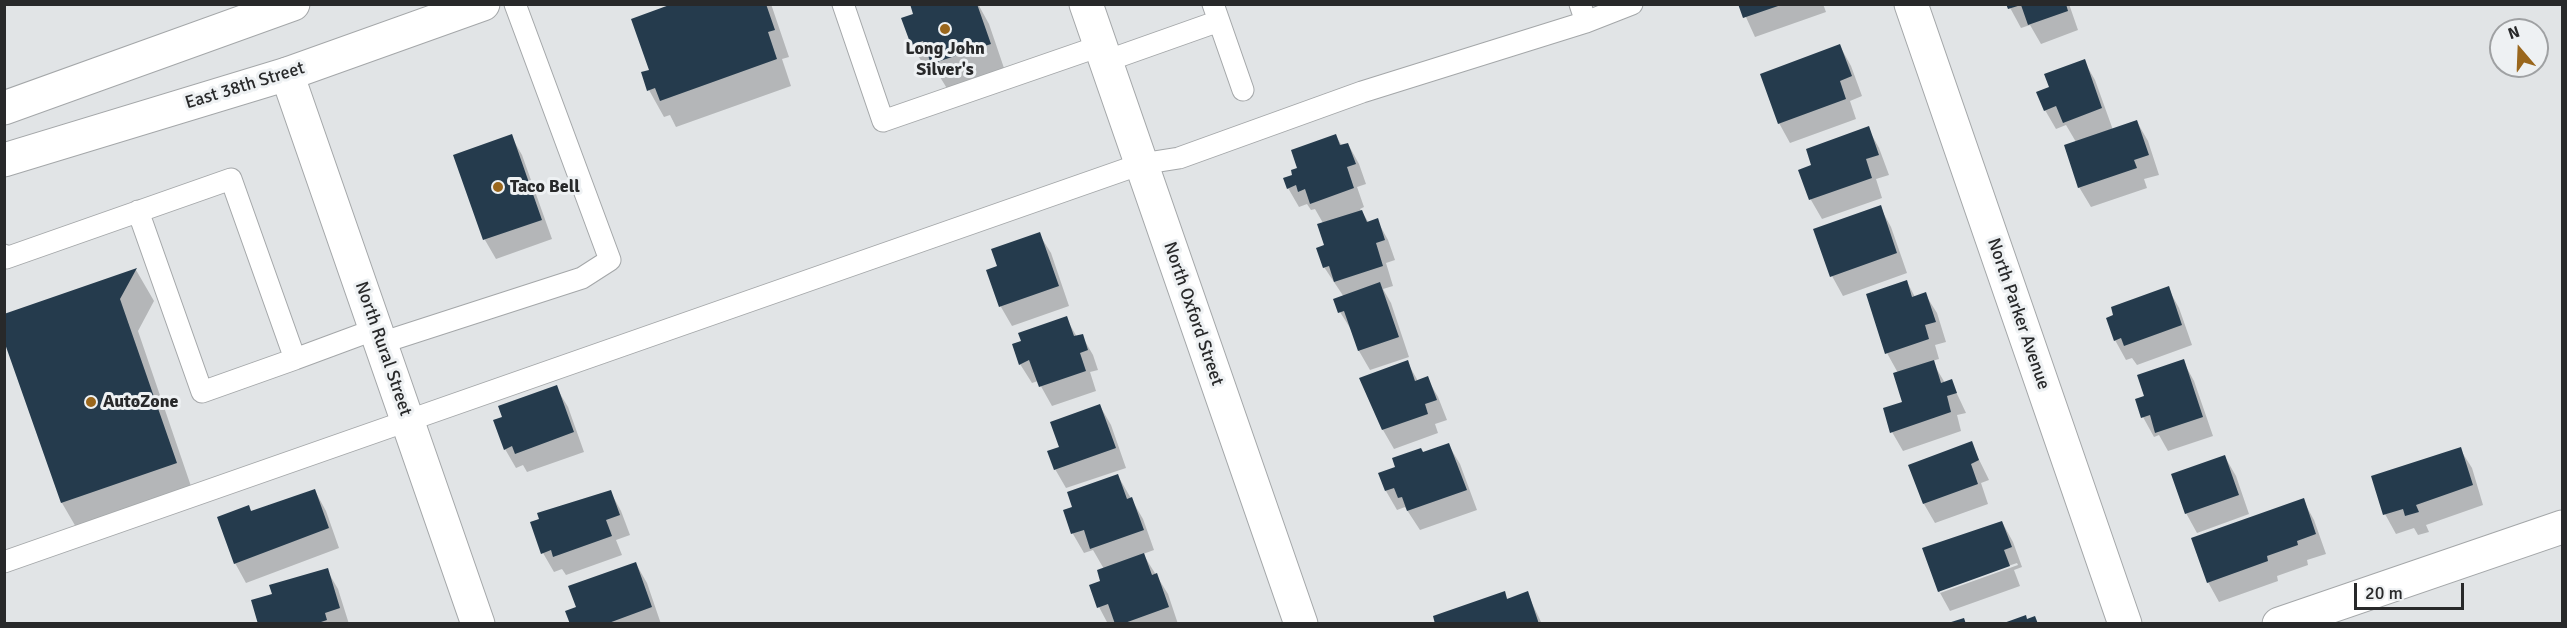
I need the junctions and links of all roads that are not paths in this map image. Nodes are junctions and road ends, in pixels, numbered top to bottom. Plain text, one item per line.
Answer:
1 (483, 4) edge
2 (515, 4) edge
3 (843, 4) edge
4 (1086, 4) edge
5 (1632, 4) edge
6 (1911, 4) edge
7 (274, 8) edge
8 (1216, 13) edge
9 (1583, 13) edge
10 (1103, 53) junction
11 (287, 74) junction
12 (1244, 90) dead end
13 (4, 108) edge
14 (4, 160) edge
15 (1142, 164) junction
16 (138, 211) junction
17 (4, 255) edge
18 (379, 336) junction
19 (295, 359) junction
20 (408, 421) junction
21 (2562, 527) edge
22 (4, 562) edge
23 (478, 624) edge
24 (1301, 624) edge
25 (2125, 624) edge
26 (2279, 624) edge

1 - 11 street, East 38th Street
2 - 18 lane
3 - 10 lane
4 - 10 street, North Oxford Street
5 - 9 lane
6 - 25 street, North Parker Avenue
7 - 13 street
8 - 10 lane
8 - 12 lane
9 - 15 lane
10 - 15 street, North Oxford Street
11 - 14 street, East 38th Street
11 - 18 street, North Rural Street
15 - 20 lane
15 - 24 street, North Oxford Street
16 - 17 lane
16 - 19 lane
16 - 19 lane
18 - 19 lane
18 - 20 street, North Rural Street
20 - 22 lane
20 - 23 street, North Rural Street
21 - 26 street

